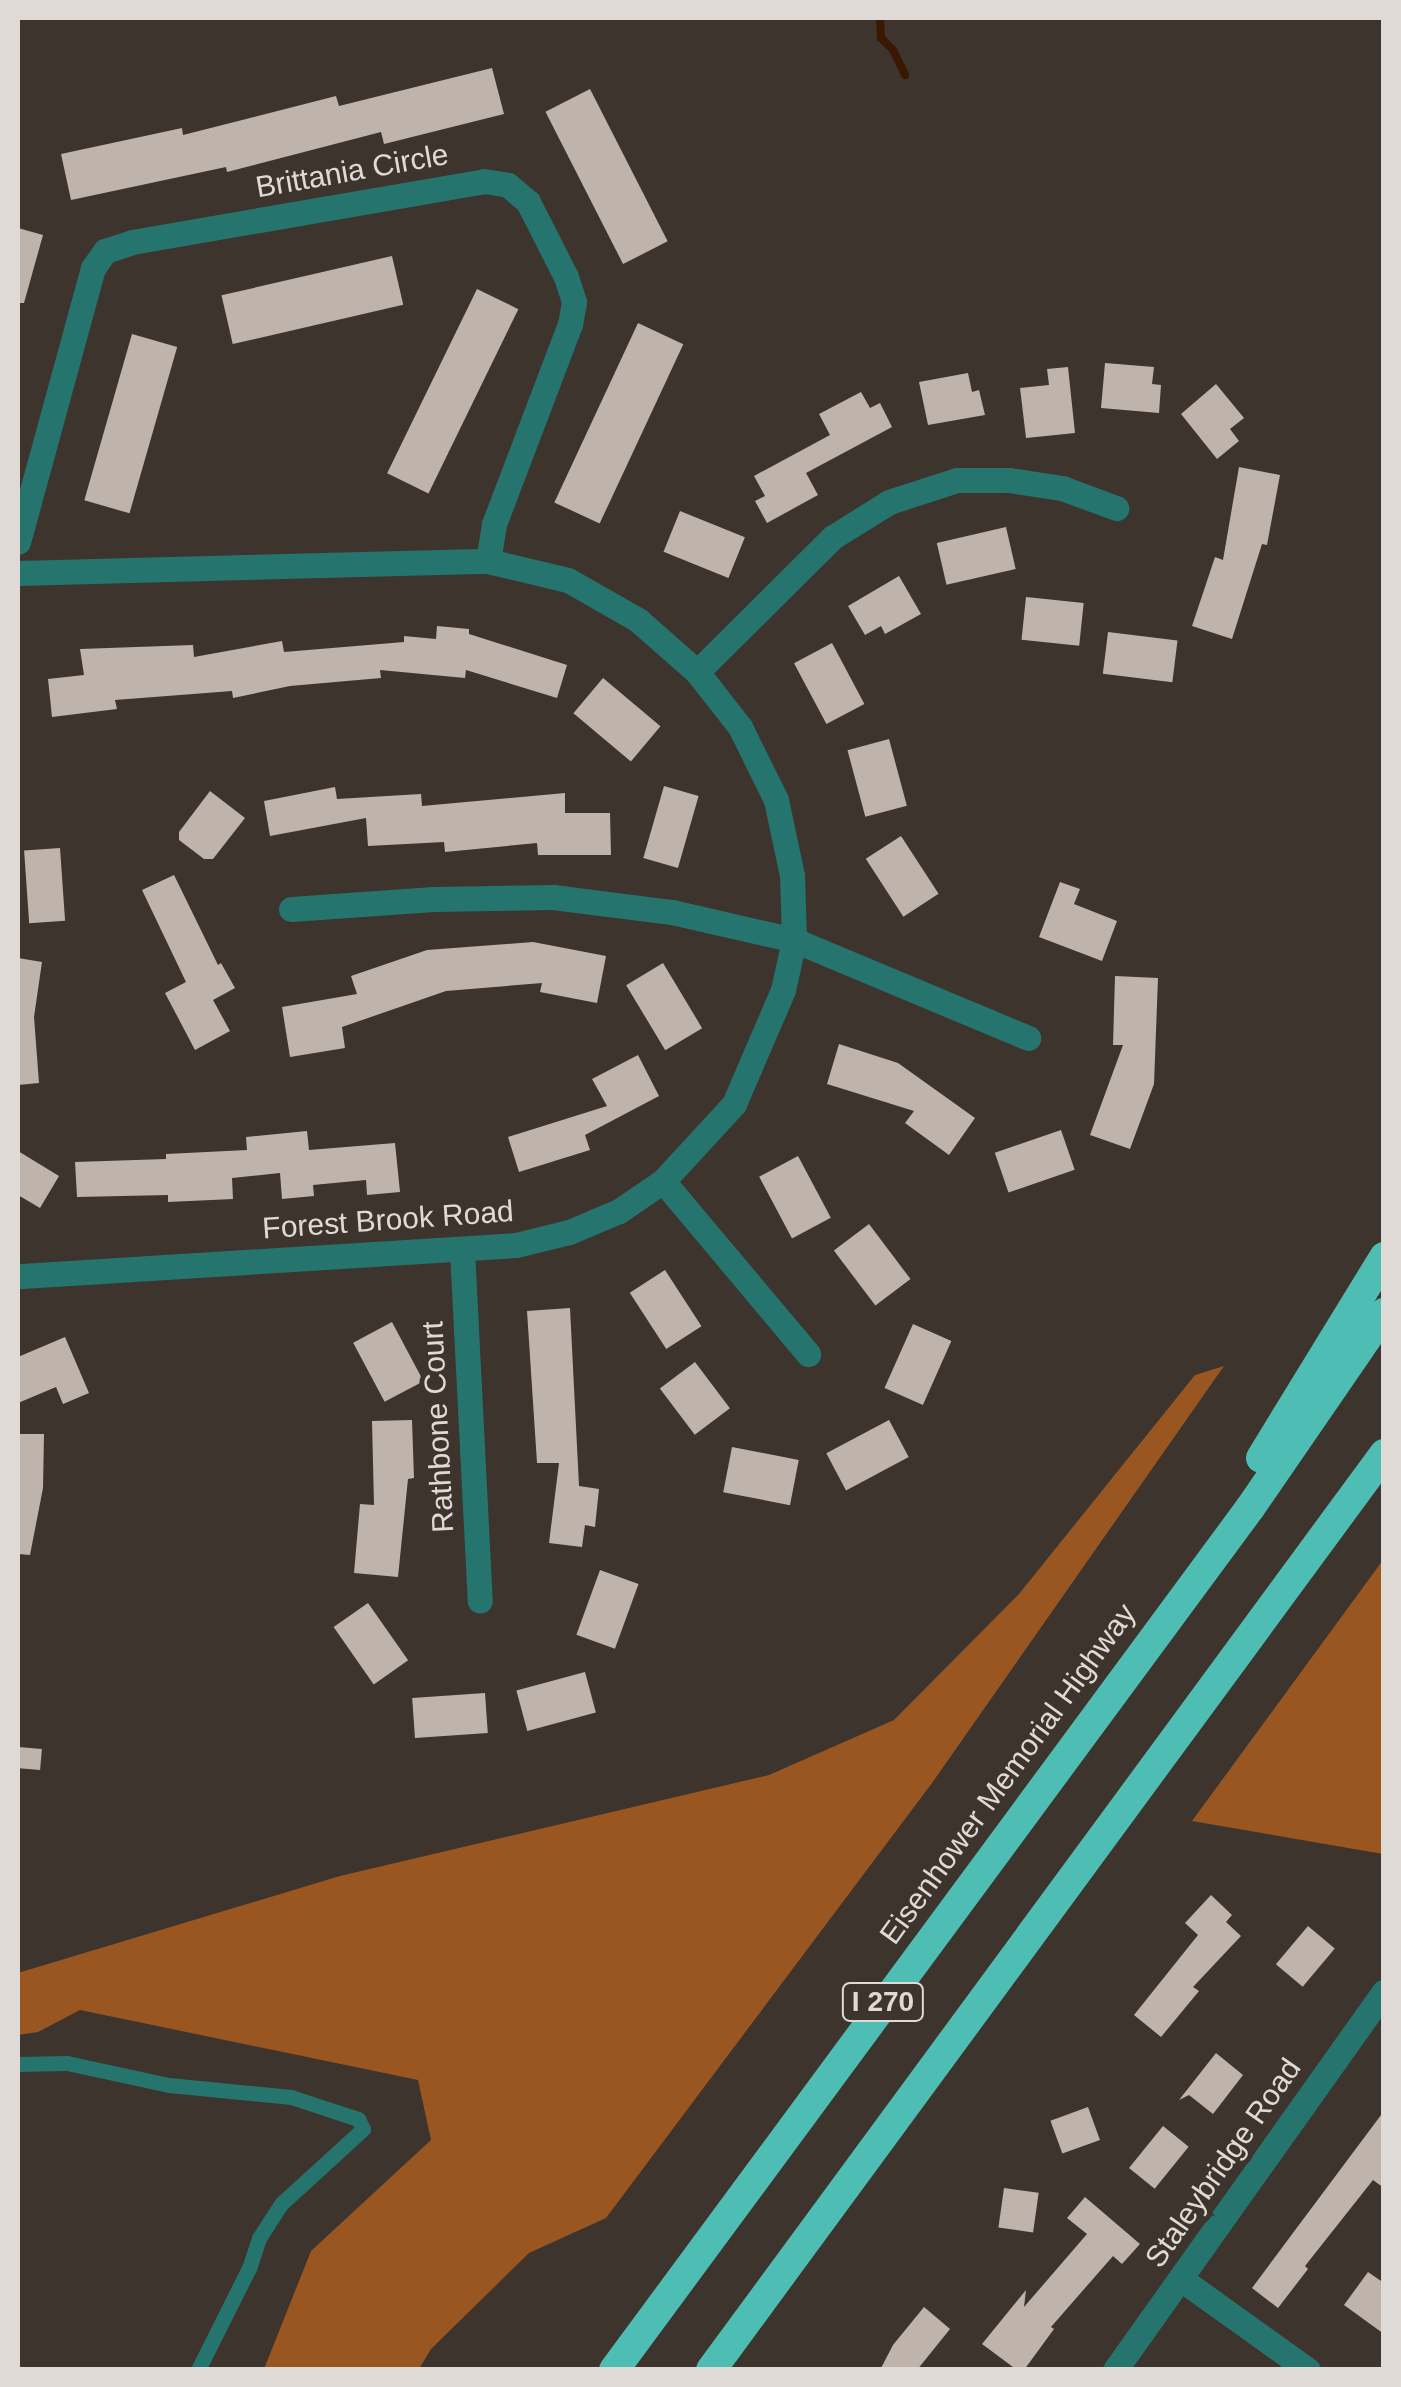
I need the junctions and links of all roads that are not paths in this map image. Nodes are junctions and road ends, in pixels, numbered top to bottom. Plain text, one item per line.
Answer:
1 (1116, 508) dead end
2 (18, 542) edge
3 (488, 561) junction
4 (18, 573) edge
5 (698, 672) junction
6 (292, 909) dead end
7 (794, 940) junction
8 (1028, 1038) dead end
9 (663, 1182) junction
10 (462, 1250) junction
11 (1384, 1258) edge
12 (18, 1276) edge
13 (1384, 1313) edge
14 (808, 1354) dead end
15 (1384, 1454) edge
16 (480, 1601) dead end
17 (1154, 1636) junction
18 (1384, 1992) edge
19 (18, 2064) edge
20 (1181, 2279) junction
21 (198, 2370) edge
22 (614, 2370) edge
23 (711, 2370) edge
24 (1115, 2370) edge
25 (1308, 2370) edge

1 - 5 street
2 - 3 street, Brittania Circle
3 - 4 street, Forest Brook Road
3 - 5 street, Forest Brook Road
5 - 7 street, Forest Brook Road
6 - 7 street
7 - 8 street
7 - 9 street, Forest Brook Road
9 - 10 street, Forest Brook Road
9 - 14 street
10 - 12 street, Forest Brook Road
10 - 16 street, Rathbone Court
11 - 17 highway
13 - 17 highway, Eisenhower Memorial Highway / I 270
15 - 23 highway, I 270
17 - 22 highway, Eisenhower Memorial Highway / I 270
18 - 20 street, Staleybridge Road
19 - 21 lane
20 - 24 street, Staleybridge Road
20 - 25 street

